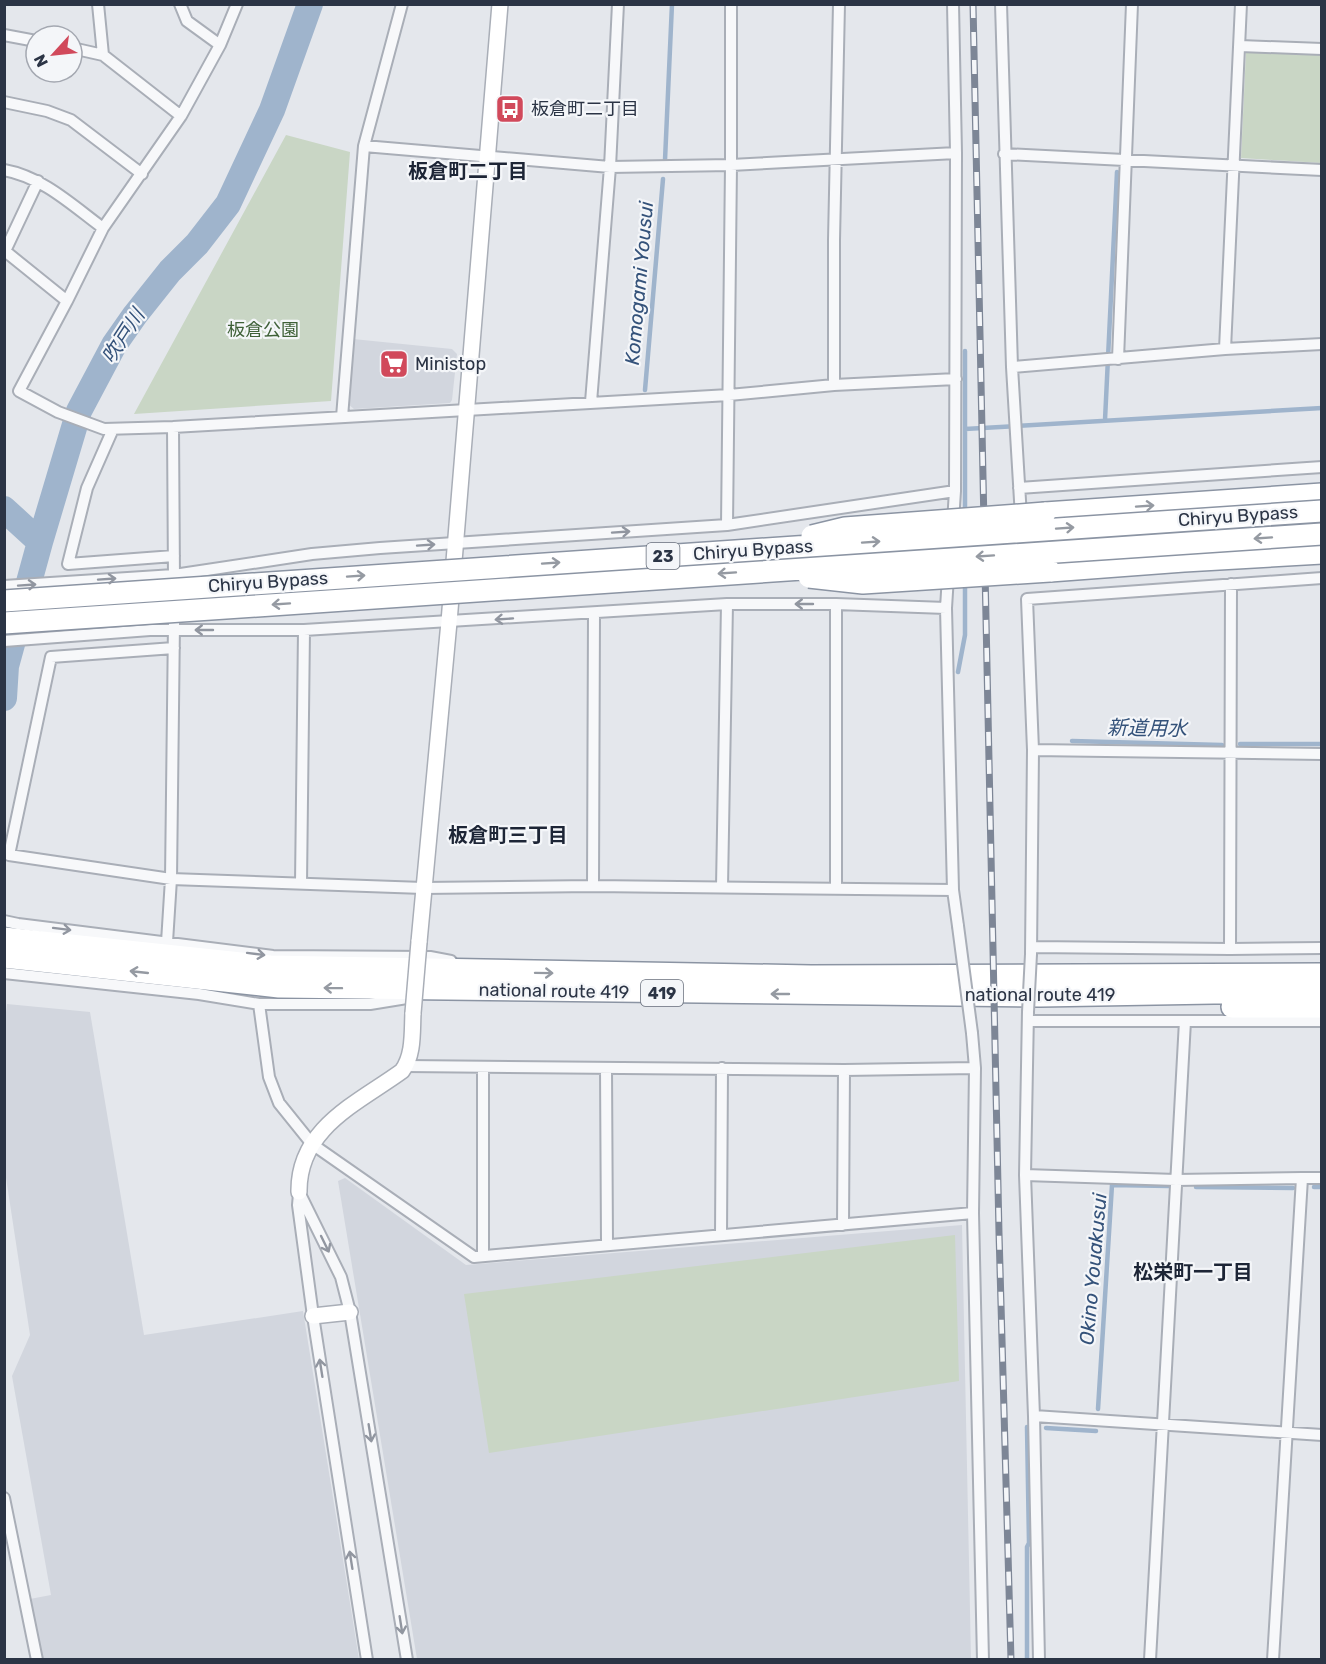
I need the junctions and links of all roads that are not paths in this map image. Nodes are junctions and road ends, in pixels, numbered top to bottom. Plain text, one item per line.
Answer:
1 (98, 4) edge
2 (180, 4) edge
3 (237, 4) edge
4 (402, 4) edge
5 (500, 4) edge
6 (618, 4) edge
7 (731, 4) edge
8 (839, 4) edge
9 (953, 4) edge
10 (1001, 4) edge
11 (1132, 4) edge
12 (1242, 4) edge
13 (4, 35) edge
14 (24, 39) edge
15 (220, 45) junction
16 (1240, 46) junction
17 (1322, 50) edge
18 (84, 51) edge
19 (103, 55) junction
20 (4, 102) edge
21 (181, 116) junction
22 (364, 146) junction
23 (956, 153) junction
24 (1004, 154) junction
25 (486, 157) junction
26 (837, 160) junction
27 (1125, 162) junction
28 (731, 165) junction
29 (1232, 166) junction
30 (610, 167) junction
31 (4, 170) edge
32 (1322, 170) edge
33 (142, 174) junction
34 (38, 181) junction
35 (103, 228) junction
36 (67, 301) junction
37 (1322, 344) edge
38 (1225, 349) junction
39 (1118, 359) junction
40 (1012, 368) junction
41 (956, 379) junction
42 (834, 385) junction
43 (729, 395) junction
44 (591, 402) junction
45 (465, 409) junction
46 (342, 417) junction
47 (172, 427) junction
48 (109, 429) junction
49 (1322, 467) edge
50 (1019, 488) junction
51 (955, 491) junction
52 (1322, 494) edge
53 (1322, 511) edge
54 (727, 525) junction
55 (1322, 534) edge
56 (456, 543) junction
57 (753, 550) junction
58 (1322, 553) edge
59 (174, 556) junction
60 (754, 571) junction
61 (174, 575) junction
62 (1322, 578) edge
63 (1231, 584) junction
64 (4, 586) edge
65 (1028, 599) junction
66 (4, 601) edge
67 (727, 604) junction
68 (837, 604) junction
69 (946, 608) junction
70 (594, 613) junction
71 (449, 622) junction
72 (4, 623) edge
73 (174, 630) junction
74 (304, 630) junction
75 (4, 641) edge
76 (174, 648) junction
77 (1033, 750) junction
78 (1230, 753) junction
79 (1322, 754) edge
80 (171, 879) junction
81 (301, 883) junction
82 (593, 886) junction
83 (722, 887) junction
84 (423, 888) junction
85 (836, 889) junction
86 (953, 891) junction
87 (4, 921) edge
88 (4, 938) edge
89 (167, 942) junction
90 (1322, 948) edge
91 (1230, 949) junction
92 (1032, 950) junction
93 (4, 957) edge
94 (1322, 961) edge
95 (515, 972) junction
96 (4, 973) edge
97 (1322, 974) edge
98 (810, 985) junction
99 (467, 990) junction
100 (1322, 992) edge
101 (258, 1004) junction
102 (1322, 1007) edge
103 (1028, 1016) junction
104 (1185, 1021) junction
105 (1322, 1021) edge
106 (406, 1066) junction
107 (483, 1068) junction
108 (606, 1068) junction
109 (722, 1068) junction
110 (975, 1068) junction
111 (844, 1070) junction
112 (312, 1144) junction
113 (1025, 1175) junction
114 (1302, 1178) junction
115 (1322, 1178) edge
116 (1176, 1180) junction
117 (299, 1191) junction
118 (973, 1213) junction
119 (843, 1225) junction
120 (721, 1235) junction
121 (607, 1244) junction
122 (483, 1256) junction
123 (350, 1312) junction
124 (313, 1316) junction
125 (1034, 1416) junction
126 (1163, 1425) junction
127 (1287, 1433) junction
128 (1322, 1435) edge
129 (4, 1498) edge
130 (37, 1659) edge
131 (367, 1659) edge
132 (407, 1659) edge
133 (983, 1659) edge
134 (1039, 1659) edge
135 (1150, 1659) edge
136 (1273, 1659) edge

1 - 19 street
2 - 15 street
3 - 15 street
4 - 22 street
5 - 25 street
6 - 30 street
7 - 28 street
8 - 26 street
9 - 23 street
10 - 24 street
11 - 27 street
12 - 16 street
13 - 14 street
15 - 21 street
16 - 17 street
16 - 29 street
18 - 19 street
19 - 21 street
20 - 33 street
21 - 33 street
22 - 25 street
22 - 46 street
23 - 26 street
23 - 41 street
24 - 27 street
24 - 40 street
25 - 30 street
25 - 45 street
26 - 28 street
26 - 42 street
27 - 29 street
27 - 39 street
28 - 30 street
28 - 43 street
29 - 32 street
29 - 38 street
30 - 44 street
31 - 34 street
33 - 35 street
34 - 35 street
34 - 36 street
35 - 36 street
36 - 48 street
37 - 38 street
38 - 39 street
39 - 40 street
40 - 50 street
41 - 42 street
41 - 51 street
42 - 43 street
43 - 44 street
43 - 54 street
44 - 45 street
45 - 46 street
45 - 56 street
46 - 47 street
47 - 48 street
47 - 59 street
48 - 59 street
49 - 50 street
50 - 65 street
51 - 54 street
51 - 69 street
57 -> 52 highway, bridge
57 -> 53 highway, Chiryu Bypass / 23, bridge
56 -> 54 street
55 -> 60 highway, Chiryu Bypass / 23, bridge
61 -> 56 street
56 - 71 street
66 -> 57 highway, Chiryu Bypass / 23, bridge
58 - 60 highway, bridge
59 - 61 street
60 -> 72 highway, Chiryu Bypass / 23, bridge
64 -> 61 street
61 - 73 street
62 - 63 street
63 - 65 street
63 - 78 street
65 - 77 street
68 -> 67 street
67 - 70 street
67 - 83 street
68 - 69 street
68 - 85 street
69 - 86 street
70 -> 71 street
70 - 82 street
71 - 74 street
71 - 84 street
74 -> 73 street
73 - 75 street
73 - 76 street
74 - 81 street
76 - 80 street
76 - 80 street
77 - 78 street
77 - 92 street
78 - 79 street
78 - 91 street
80 - 81 street
80 - 89 street
81 - 84 street
82 - 83 street
82 - 84 street
83 - 85 street
84 - 106 street, bridge
85 - 86 street
86 - 110 street, bridge
87 -> 89 street
88 - 95 highway, national route 419 / 419
89 -> 95 street
90 - 91 street
91 - 92 street
92 - 103 street, bridge
99 -> 93 highway, national route 419 / 419
94 - 98 highway
95 -> 98 highway, national route 419 / 419
96 - 101 street
97 - 98 highway, national route 419 / 419
98 -> 99 highway, national route 419 / 419
98 - 100 highway, national route 419 / 419
98 - 102 highway
99 - 101 street
101 - 112 street
103 - 104 street
103 - 113 street
104 - 105 street
104 - 116 street
106 - 107 street
106 - 112 street
107 - 108 street
107 - 122 street
108 - 109 street
108 - 121 street
109 - 111 street
109 - 120 street
110 - 111 street
110 - 118 street
111 - 119 street
112 - 117 street
112 - 122 street
113 - 116 street
113 - 125 street
114 - 115 street
114 - 116 street
114 - 127 street
116 - 126 street
117 -> 123 street
117 - 124 street
118 - 119 street
118 - 133 street
119 - 120 street
120 - 121 street
121 - 122 street
123 - 124 street
123 -> 132 street
131 -> 124 street
125 - 126 street
125 - 134 street
126 - 127 street
126 - 135 street
127 - 128 street
127 - 136 street
129 - 130 street

